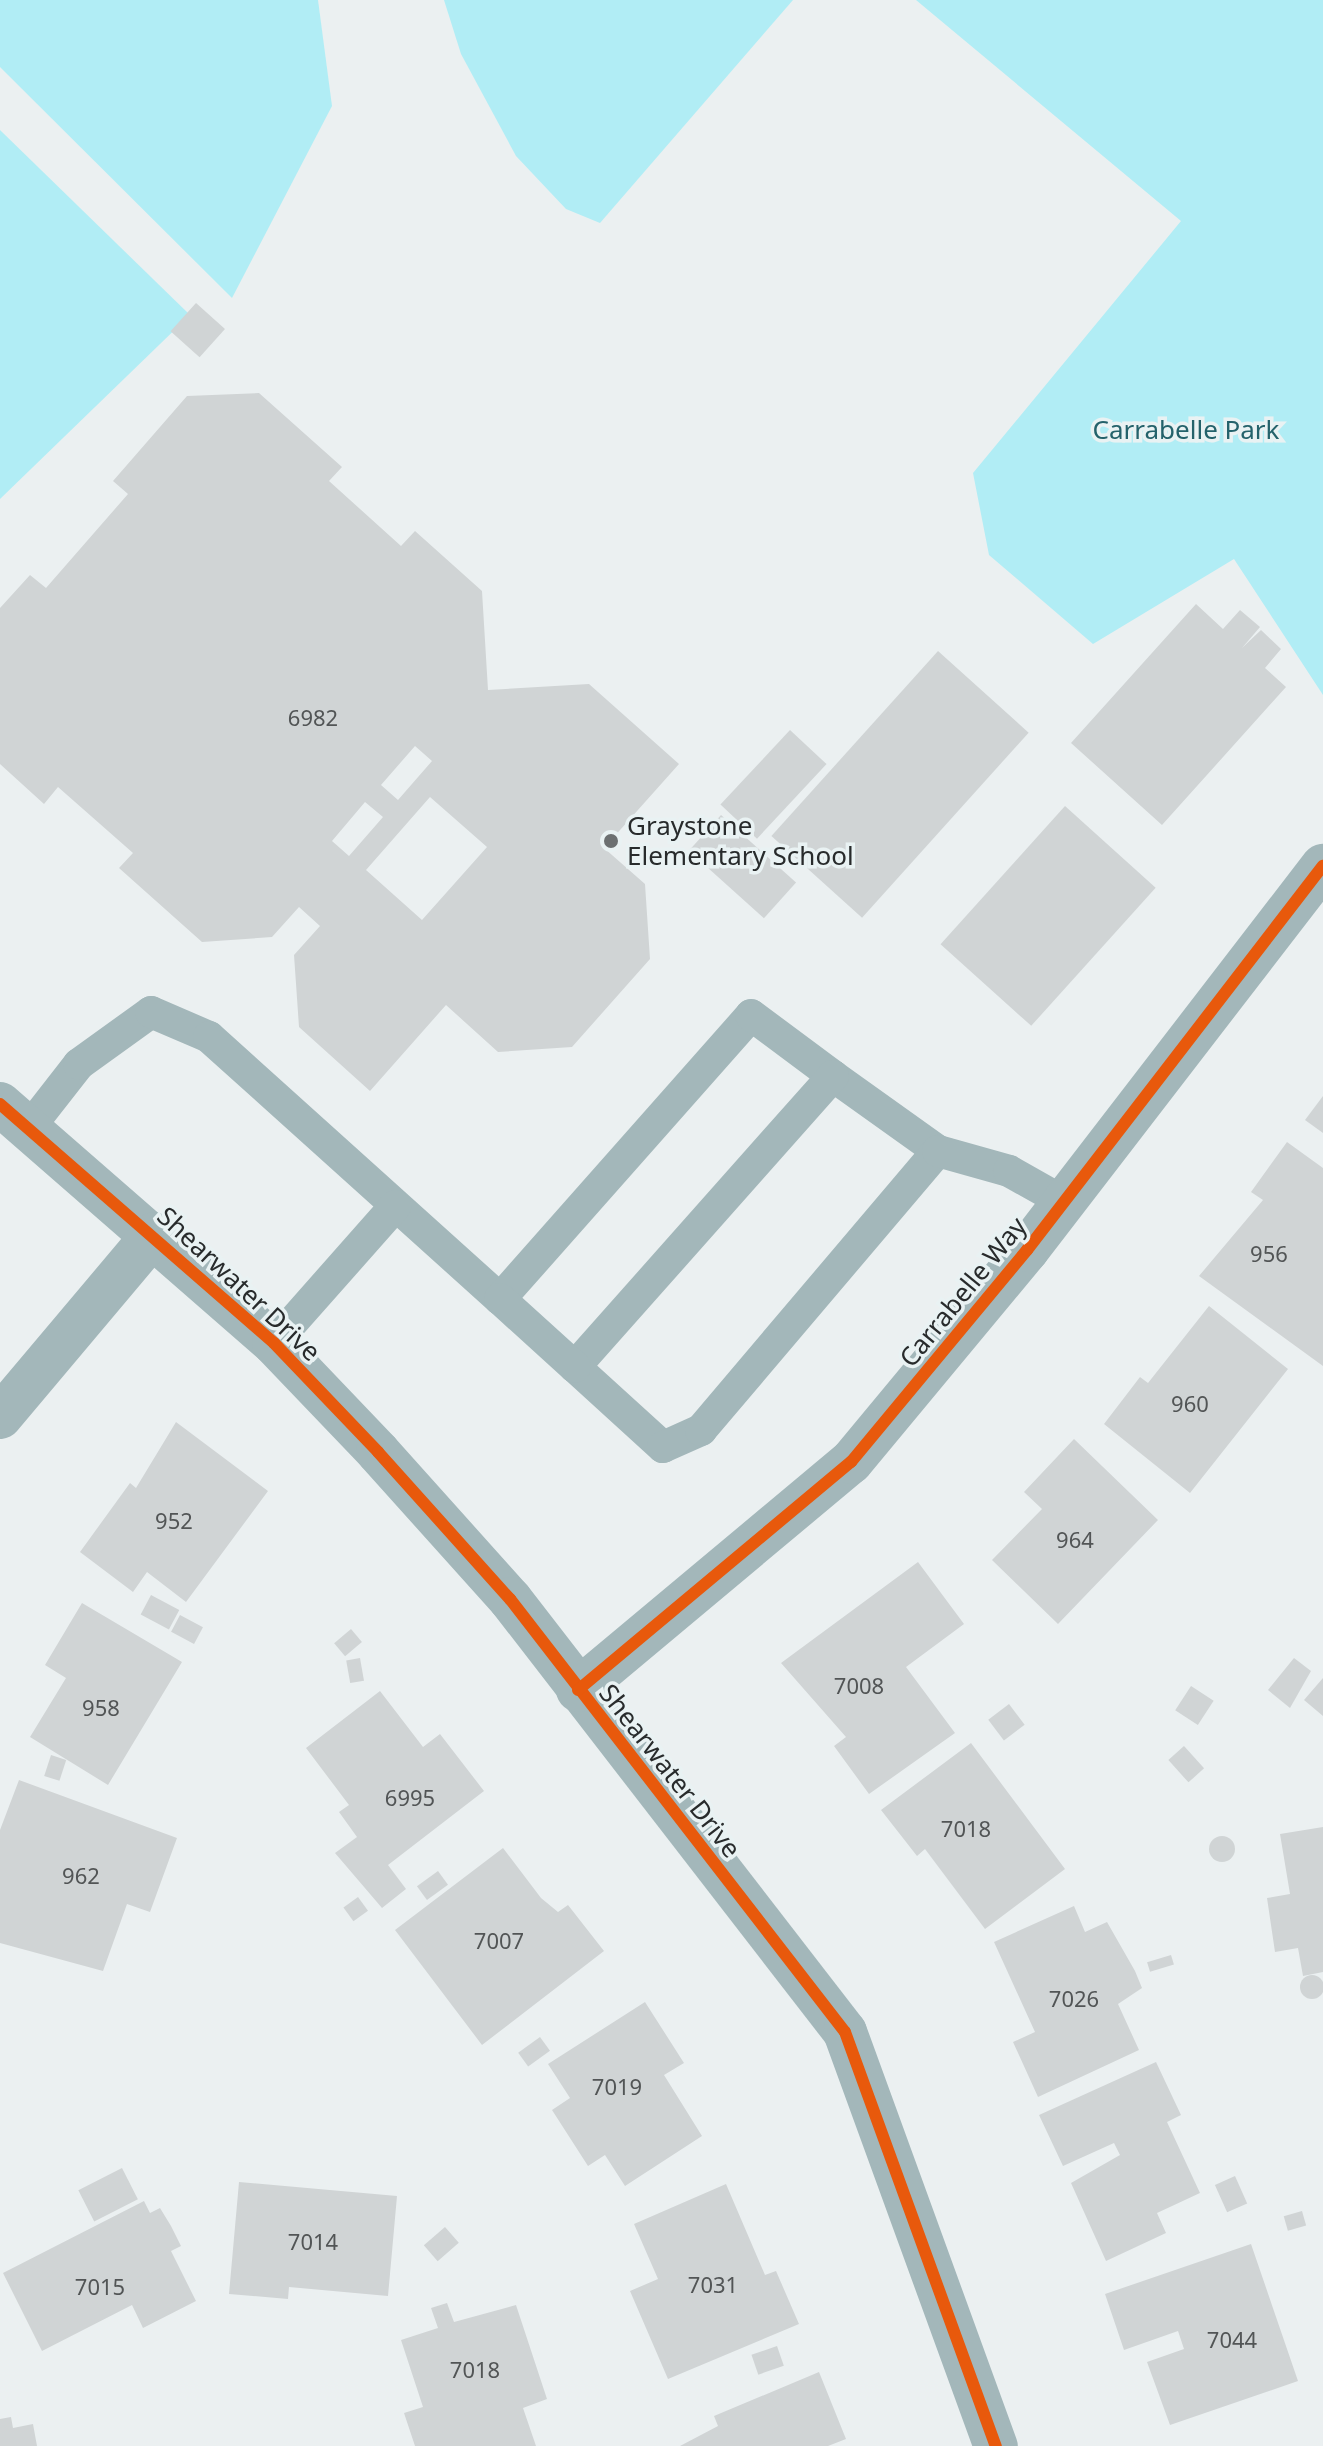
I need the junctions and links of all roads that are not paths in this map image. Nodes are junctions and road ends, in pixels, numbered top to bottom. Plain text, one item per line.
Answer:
1 (1323, 866) edge
2 (833, 1076) junction
3 (15, 1116) edge
4 (938, 1151) junction
5 (1064, 1202) junction
6 (395, 1206) junction
7 (154, 1234) junction
8 (500, 1299) junction
9 (274, 1343) junction
10 (575, 1367) junction
11 (0, 1417) edge
12 (578, 1690) junction
13 (996, 2446) edge

1 - 5 street, Carrabelle Way
2 - 4 lane
2 - 8 lane
2 - 10 lane
3 - 6 lane
3 - 7 street, Shearwater Drive
4 - 5 lane
4 - 10 lane
5 - 12 street, Carrabelle Way
6 - 8 lane
6 - 9 lane
7 - 9 street, Shearwater Drive
7 - 11 street
8 - 10 lane
9 - 12 street, Shearwater Drive
12 - 13 street, Shearwater Drive

